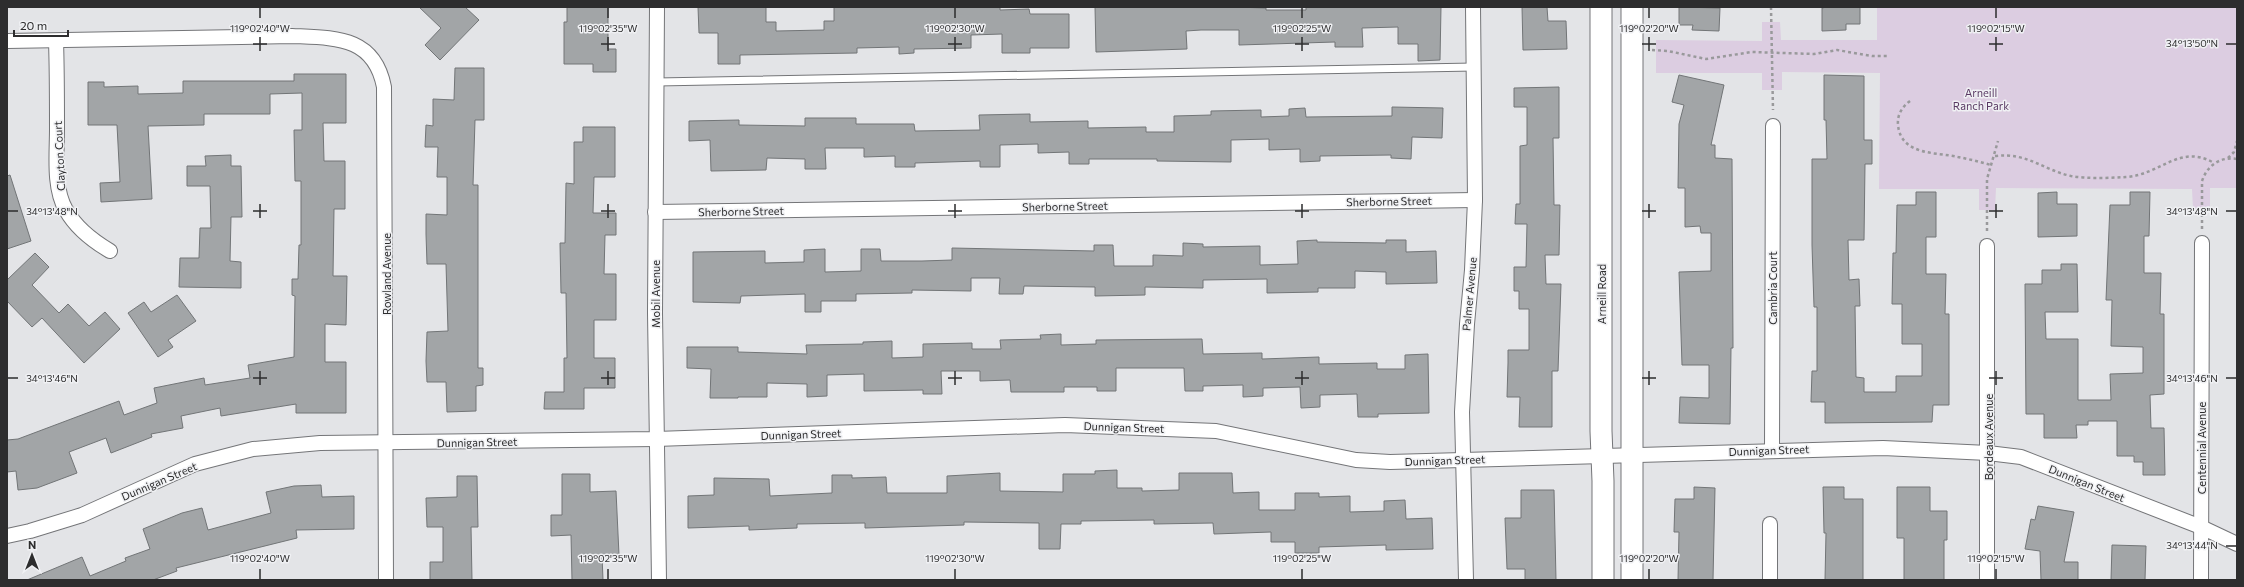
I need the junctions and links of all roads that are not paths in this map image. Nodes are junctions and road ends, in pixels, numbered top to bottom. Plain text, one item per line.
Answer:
1 (657, 7) edge
2 (1473, 7) edge
3 (1601, 7) edge
4 (1632, 7) edge
5 (7, 40) edge
6 (56, 40) junction
7 (1474, 67) junction
8 (657, 82) junction
9 (1773, 126) road end
10 (1475, 200) junction
11 (656, 212) junction
12 (2202, 243) road end
13 (1987, 246) road end
14 (110, 251) dead end
15 (656, 439) junction
16 (386, 444) junction
17 (1772, 450) junction
18 (1988, 452) junction
19 (1631, 454) junction
20 (1602, 455) junction
21 (1464, 459) junction
22 (1770, 524) dead end
23 (2201, 528) junction
24 (7, 536) edge
25 (2237, 544) edge
26 (386, 580) edge
27 (659, 580) edge
28 (1466, 580) edge
29 (1603, 580) edge
30 (1632, 580) edge
31 (1770, 580) edge
32 (1987, 580) edge
33 (2201, 580) edge

1 - 8 street, Mobil Avenue
2 - 7 street, Palmer Avenue
3 - 20 main road, Arneill Road
4 - 19 main road
5 - 6 street, Rowland Avenue
6 - 14 street, Clayton Court
6 - 16 street, Rowland Avenue
7 - 8 lane
7 - 10 street, Palmer Avenue
8 - 11 street, Mobil Avenue
9 - 17 street, Cambria Court
10 - 11 street, Sherborne Street
10 - 21 street, Palmer Avenue
11 - 15 street, Mobil Avenue
12 - 23 street, Centennial Avenue
13 - 18 street, Bordeaux Avenue
15 - 16 street, Dunnigan Street
15 - 21 street, Dunnigan Street
15 - 27 street, Mobil Avenue
16 - 24 street, Dunnigan Street
16 - 26 street, Rowland Avenue
17 - 18 street, Dunnigan Street
17 - 19 street, Dunnigan Street
18 - 23 street, Dunnigan Street
18 - 32 street, Bordeaux Avenue
19 - 20 street, Dunnigan Street
19 - 30 main road
20 - 21 street, Dunnigan Street
20 - 29 main road, Arneill Road
21 - 28 street, Palmer Avenue
22 - 31 street
23 - 25 street, Dunnigan Street
23 - 33 street, Centennial Avenue

